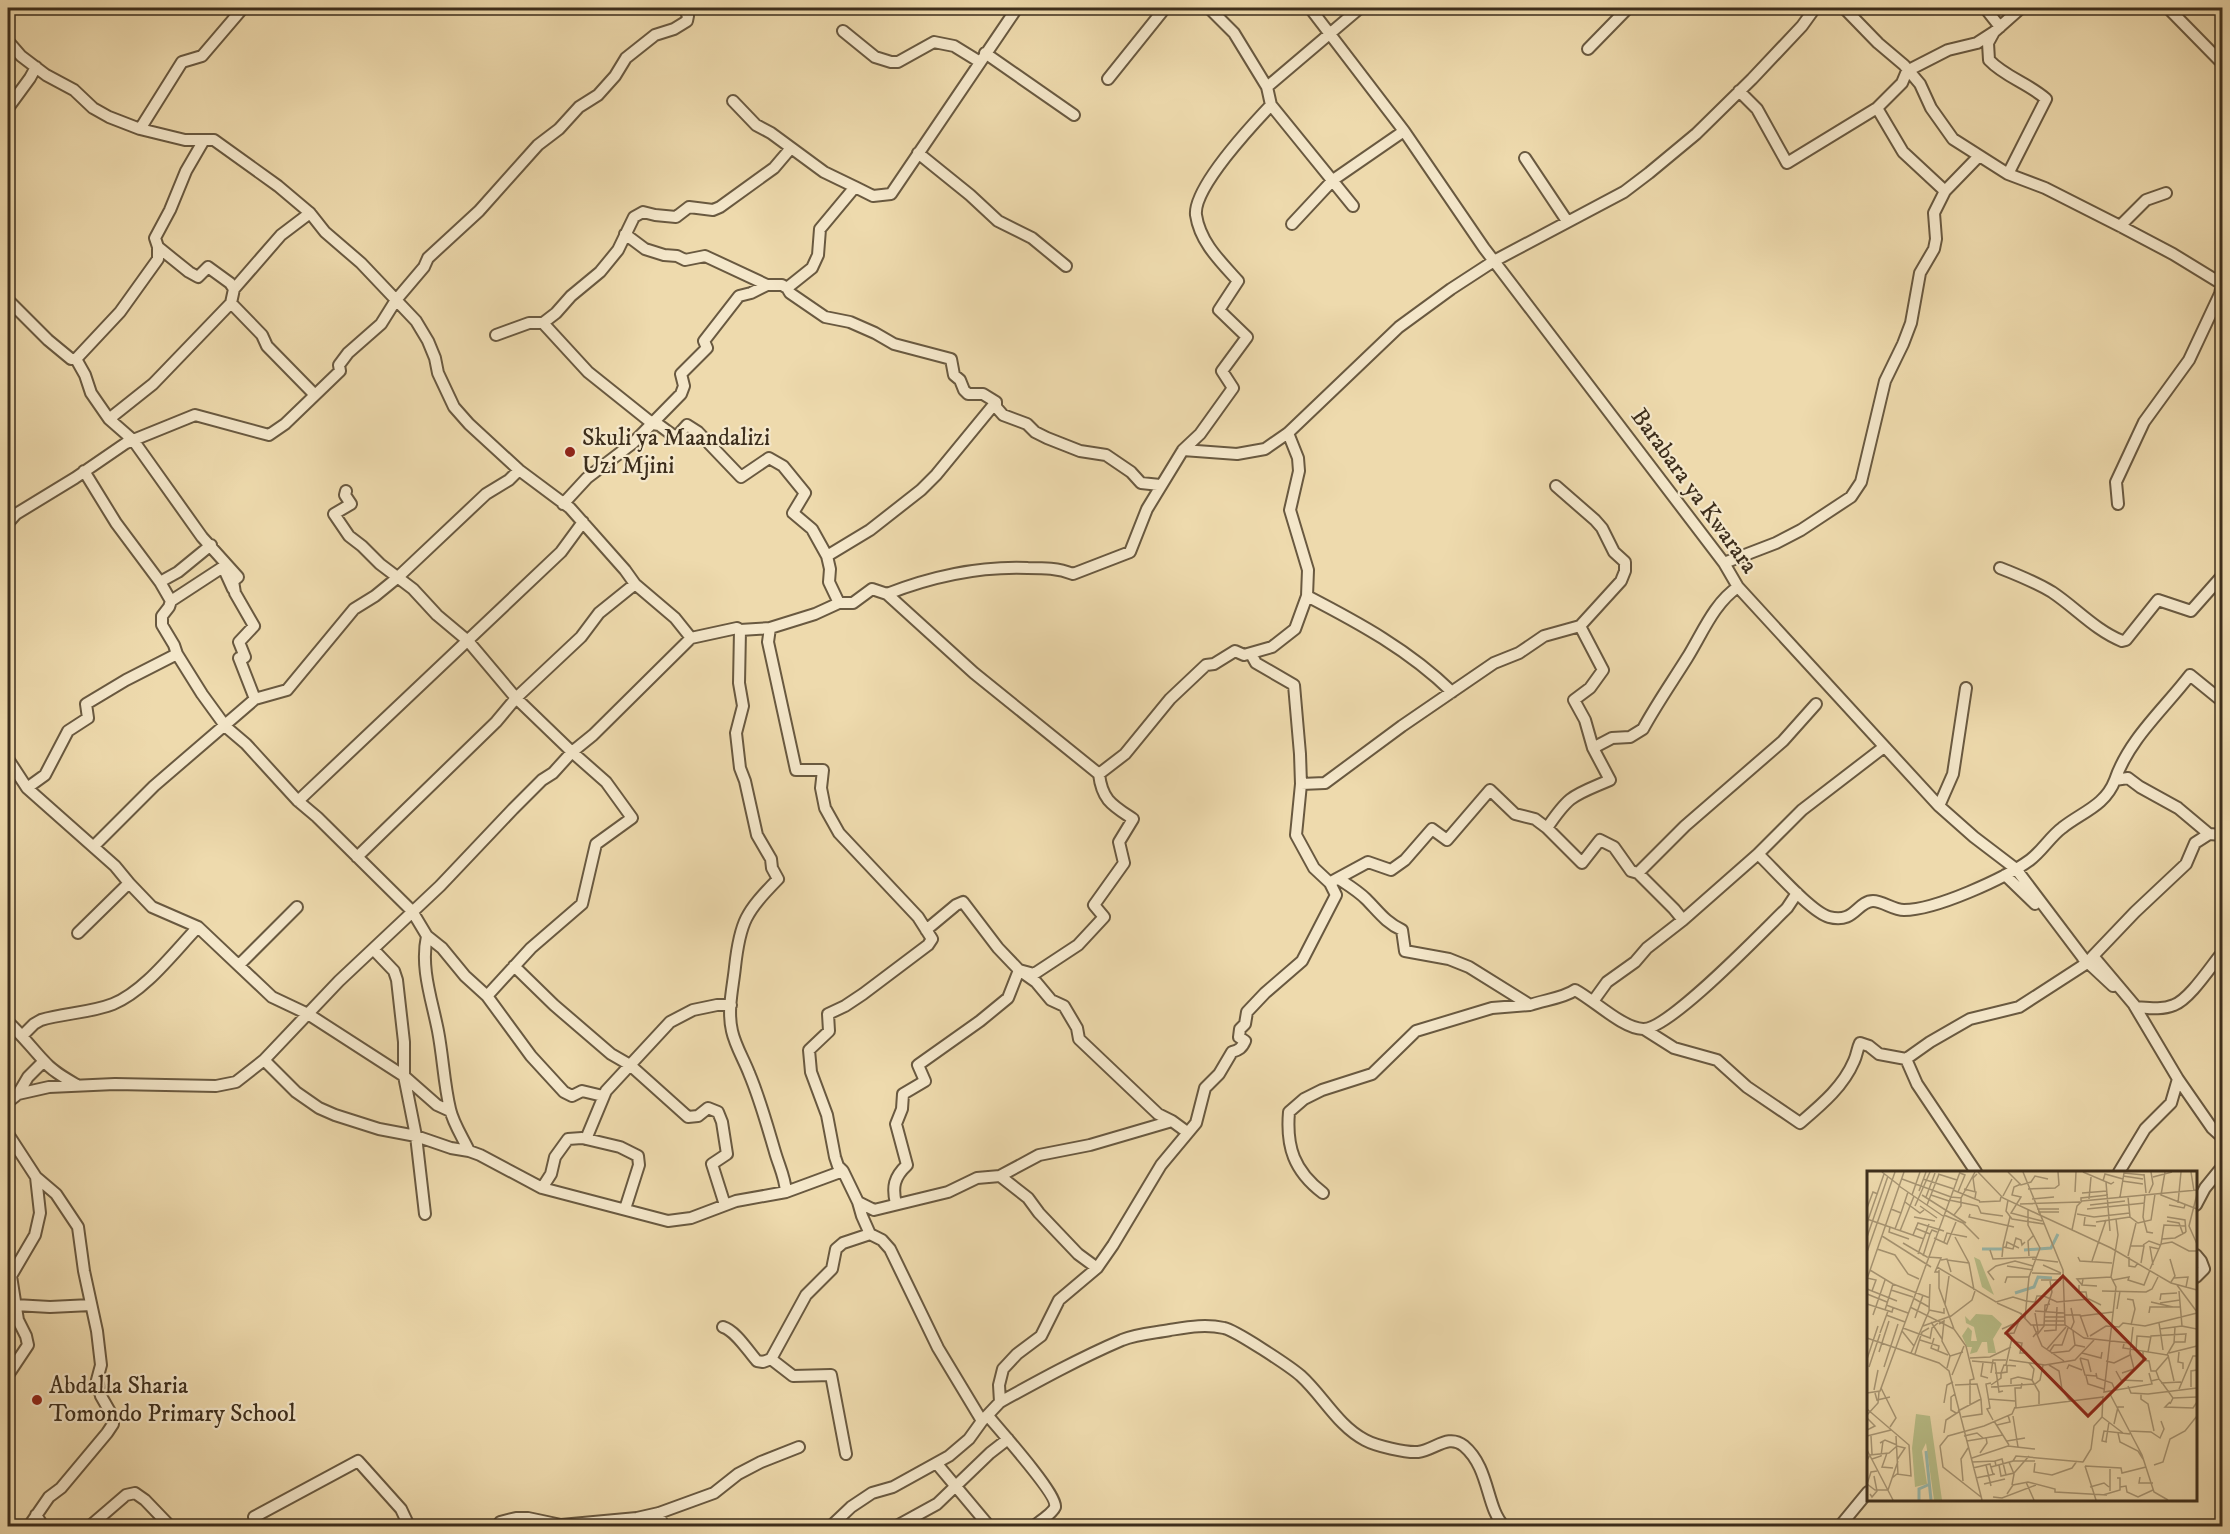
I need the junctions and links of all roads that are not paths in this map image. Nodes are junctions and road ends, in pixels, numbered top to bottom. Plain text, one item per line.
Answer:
1 (243, 8) edge
2 (684, 8) edge
3 (1017, 8) edge
4 (1166, 8) edge
5 (1209, 8) edge
6 (1310, 8) edge
7 (1360, 8) edge
8 (1628, 8) edge
9 (1815, 8) edge
10 (1844, 8) edge
11 (1985, 8) edge
12 (2021, 8) edge
13 (2168, 8) edge
14 (1997, 29) junction
15 (843, 31) dead end
16 (1330, 34) junction
17 (8, 41) edge
18 (1588, 49) dead end
19 (983, 57) junction
20 (2223, 58) edge
21 (36, 67) junction
22 (1907, 71) junction
23 (1108, 79) dead end
24 (1267, 87) junction
25 (1739, 91) junction
26 (733, 101) dead end
27 (1271, 105) junction
28 (8, 108) edge
29 (1877, 108) junction
30 (1074, 115) dead end
31 (140, 129) junction
32 (1404, 131) junction
33 (204, 140) junction
34 (791, 148) junction
35 (918, 153) junction
36 (1979, 156) junction
37 (1526, 158) dead end
38 (2008, 174) junction
39 (1334, 180) junction
40 (855, 187) junction
41 (1945, 191) junction
42 (2166, 193) dead end
43 (1353, 206) dead end
44 (310, 213) junction
45 (1567, 221) junction
46 (1292, 224) dead end
47 (2120, 226) junction
48 (625, 234) junction
49 (158, 247) junction
50 (1494, 261) junction
51 (1066, 266) dead end
52 (767, 285) junction
53 (788, 288) junction
54 (234, 289) junction
55 (8, 300) edge
56 (396, 300) junction
57 (231, 303) junction
58 (543, 323) junction
59 (496, 334) dead end
60 (76, 359) junction
61 (315, 395) junction
62 (996, 402) junction
63 (109, 419) junction
64 (653, 424) junction
65 (1288, 433) junction
66 (133, 440) junction
67 (1183, 450) junction
68 (519, 470) junction
69 (84, 471) junction
70 (1160, 485) junction
71 (1556, 486) dead end
72 (346, 490) dead end
73 (564, 504) junction
74 (2118, 504) dead end
75 (583, 522) junction
76 (8, 523) edge
77 (211, 545) junction
78 (827, 556) junction
79 (1724, 563) junction
80 (2000, 568) dead end
81 (2223, 576) edge
82 (397, 578) junction
83 (160, 582) junction
84 (635, 584) junction
85 (1738, 587) junction
86 (235, 593) junction
87 (887, 594) junction
88 (1307, 596) junction
89 (171, 601) junction
90 (839, 603) junction
91 (1580, 626) junction
92 (770, 628) junction
93 (740, 630) junction
94 (691, 638) junction
95 (468, 641) junction
96 (177, 654) junction
97 (1251, 654) junction
98 (1966, 688) dead end
99 (1452, 692) junction
100 (516, 698) junction
101 (255, 699) junction
102 (2223, 702) edge
103 (1816, 704) dead end
104 (226, 726) junction
105 (1884, 747) junction
106 (1593, 748) junction
107 (572, 752) junction
108 (8, 759) edge
109 (1099, 774) junction
110 (2115, 780) junction
111 (1300, 784) junction
112 (27, 788) junction
113 (298, 801) junction
114 (1940, 806) junction
115 (1547, 828) junction
116 (2209, 834) junction
117 (2223, 835) edge
118 (94, 846) junction
119 (1758, 854) junction
120 (357, 857) junction
121 (2016, 869) junction
122 (1638, 873) junction
123 (2005, 875) junction
124 (1335, 881) junction
125 (129, 883) junction
126 (1797, 893) junction
127 (297, 907) dead end
128 (412, 911) junction
129 (1683, 920) junction
130 (198, 927) junction
131 (926, 930) junction
132 (78, 933) dead end
133 (427, 936) junction
134 (374, 950) junction
135 (2223, 953) edge
136 (2090, 959) junction
137 (239, 965) junction
138 (514, 966) junction
139 (1019, 970) junction
140 (487, 996) junction
141 (1594, 1000) junction
142 (731, 1005) junction
143 (1530, 1005) junction
144 (2136, 1007) junction
145 (308, 1014) junction
146 (8, 1022) edge
147 (1644, 1029) junction
148 (23, 1035) junction
149 (1906, 1059) junction
150 (264, 1060) junction
151 (44, 1061) junction
152 (630, 1065) junction
153 (405, 1076) junction
154 (2178, 1078) junction
155 (77, 1085) junction
156 (18, 1094) junction
157 (603, 1096) junction
158 (8, 1102) edge
159 (450, 1111) junction
160 (1172, 1121) junction
161 (1187, 1132) junction
162 (8, 1134) edge
163 (416, 1136) junction
164 (2223, 1137) edge
165 (586, 1139) junction
166 (469, 1151) junction
167 (2223, 1167) edge
168 (843, 1171) junction
169 (1975, 1171) edge
170 (2120, 1171) edge
171 (1000, 1176) junction
172 (36, 1177) junction
173 (542, 1188) junction
174 (786, 1192) junction
175 (1323, 1193) dead end
176 (858, 1202) junction
177 (2197, 1203) edge
178 (896, 1204) junction
179 (725, 1205) junction
180 (625, 1209) junction
181 (425, 1214) dead end
182 (870, 1234) junction
183 (2197, 1257) edge
184 (1097, 1268) junction
185 (2197, 1276) edge
186 (15, 1305) junction
187 (91, 1305) junction
188 (723, 1327) dead end
189 (771, 1359) junction
190 (8, 1375) edge
191 (1000, 1402) junction
192 (985, 1419) junction
193 (1008, 1439) junction
194 (799, 1447) dead end
195 (846, 1454) dead end
196 (937, 1464) junction
197 (956, 1487) junction
198 (1867, 1494) edge
199 (659, 1513) junction
200 (36, 1515) junction
201 (254, 1517) dead end
202 (500, 1522) dead end
203 (557, 1526) edge
204 (897, 1526) edge
205 (29, 1527) edge
206 (43, 1527) edge
207 (90, 1527) edge
208 (170, 1527) edge
209 (409, 1527) edge
210 (663, 1527) edge
211 (831, 1527) edge
212 (989, 1527) edge
213 (1035, 1527) edge
214 (1504, 1527) edge
215 (1840, 1527) edge

1 - 31 street
2 - 56 street
3 - 19 street
4 - 23 street
5 - 24 street
6 - 16 street, Barabara ya Kwarara
7 - 16 street
8 - 18 street
9 - 25 street
10 - 22 street
11 - 14 street
12 - 14 street
13 - 20 street
14 - 22 street
14 - 38 street
15 - 19 street
16 - 24 street
16 - 32 street, Barabara ya Kwarara
17 - 21 street
19 - 30 street
19 - 35 street
21 - 28 street
21 - 31 street
22 - 29 street
22 - 36 street
24 - 27 street
25 - 29 street
25 - 45 street
26 - 34 street
27 - 39 street
27 - 67 street
29 - 41 street
31 - 33 street
32 - 39 street
32 - 50 street, Barabara ya Kwarara
33 - 44 street
33 - 49 street
34 - 40 street
34 - 48 street
35 - 40 street
35 - 51 street
36 - 38 street
36 - 41 street
37 - 45 street
38 - 47 street
39 - 43 street
39 - 46 street
40 - 53 street
41 - 79 street
42 - 47 street
44 - 54 street
44 - 56 street
45 - 50 street
47 - 74 street
48 - 52 street
48 - 58 street
49 - 54 street
49 - 60 street
50 - 65 street
50 - 79 street, Barabara ya Kwarara
52 - 53 street
52 - 64 street
53 - 62 street
54 - 57 street
55 - 60 street
56 - 61 street
56 - 68 street
57 - 61 street
57 - 63 street
58 - 59 street
58 - 64 street
60 - 63 street
61 - 66 street
62 - 70 street
62 - 78 street
63 - 66 street
64 - 73 street
64 - 78 street
65 - 67 street
65 - 88 street
66 - 69 street
66 - 77 street
67 - 70 street
68 - 73 street
68 - 82 street
69 - 76 street
69 - 83 street
70 - 87 street
71 - 91 street
72 - 82 street
73 - 75 street
75 - 84 street
75 - 95 street
77 - 83 street
77 - 86 street
78 - 90 street
79 - 85 street, Barabara ya Kwarara
80 - 81 street
82 - 95 street
82 - 101 street
83 - 89 street
84 - 94 street
84 - 100 street
85 - 105 street, Barabara ya Kwarara
85 - 106 street
86 - 89 street
86 - 101 street
87 - 90 street
87 - 109 street
88 - 97 street
88 - 99 street
89 - 96 street
90 - 92 street
91 - 99 street
91 - 106 street
92 - 93 street
92 - 131 street
93 - 94 street
93 - 142 street
94 - 107 street
95 - 100 street
95 - 113 street
96 - 104 street
96 - 112 street
97 - 109 street
97 - 111 street
98 - 114 street
99 - 111 street
100 - 107 street
100 - 120 street
101 - 104 street
102 - 110 street
103 - 122 street
104 - 113 street
104 - 118 street
105 - 114 street, Barabara ya Kwarara
105 - 119 street
106 - 115 street
107 - 128 street
107 - 138 street
108 - 112 street
109 - 139 street
110 - 116 street
110 - 121 street
111 - 124 street
112 - 118 street
113 - 120 street
114 - 121 street, Barabara ya Kwarara
115 - 122 street
115 - 124 street
116 - 117 street
116 - 136 street
118 - 125 street
119 - 126 street
119 - 129 street
120 - 128 street
121 - 123 street
121 - 136 street, Barabara ya Kwarara
122 - 129 street
123 - 126 street
123 - 136 street, Barabara ya Kwarara
124 - 143 street
124 - 161 street
125 - 130 street
125 - 132 street
126 - 147 street
127 - 137 street
128 - 133 street
128 - 134 street
129 - 141 street
130 - 137 street
130 - 148 street
131 - 139 street
131 - 168 street
133 - 140 street
133 - 159 street
134 - 145 street
134 - 153 street
135 - 144 street
136 - 144 street, Barabara ya Kwarara
136 - 149 street
137 - 145 street
138 - 140 street
138 - 152 street
139 - 160 street
139 - 178 street
140 - 157 street
141 - 143 street
141 - 147 street
142 - 152 street
142 - 174 street
143 - 175 street
144 - 154 street, Barabara ya Kwarara
145 - 150 street
145 - 153 street
146 - 148 street
147 - 149 street
148 - 151 street
149 - 169 street
150 - 155 street
150 - 163 street
151 - 155 street
151 - 156 street
152 - 157 street
152 - 179 street
153 - 159 street
153 - 163 street
154 - 164 street, Barabara ya Kwarara
154 - 170 street
155 - 156 street
156 - 158 street
157 - 165 street
159 - 166 street
160 - 161 street
160 - 171 street
161 - 184 street
162 - 172 street
163 - 166 street
163 - 181 street
165 - 173 street
165 - 180 street
166 - 173 street
167 - 177 street
168 - 174 street
168 - 176 street
171 - 178 street
171 - 184 street
172 - 186 street
172 - 187 street
173 - 180 street
174 - 179 street
176 - 178 street
176 - 182 street
179 - 180 street
182 - 189 street
182 - 192 street
183 - 185 street
184 - 191 street
186 - 187 street
186 - 190 street
187 - 200 street
188 - 189 street
189 - 195 street
191 - 192 street
191 - 214 street
192 - 193 street
192 - 196 street
193 - 197 street
193 - 213 street
194 - 199 street
196 - 197 street
196 - 211 street
197 - 204 street
197 - 212 street
198 - 215 street
199 - 203 street
199 - 210 street
200 - 205 street
200 - 206 street
201 - 209 street
202 - 203 street
207 - 208 street

